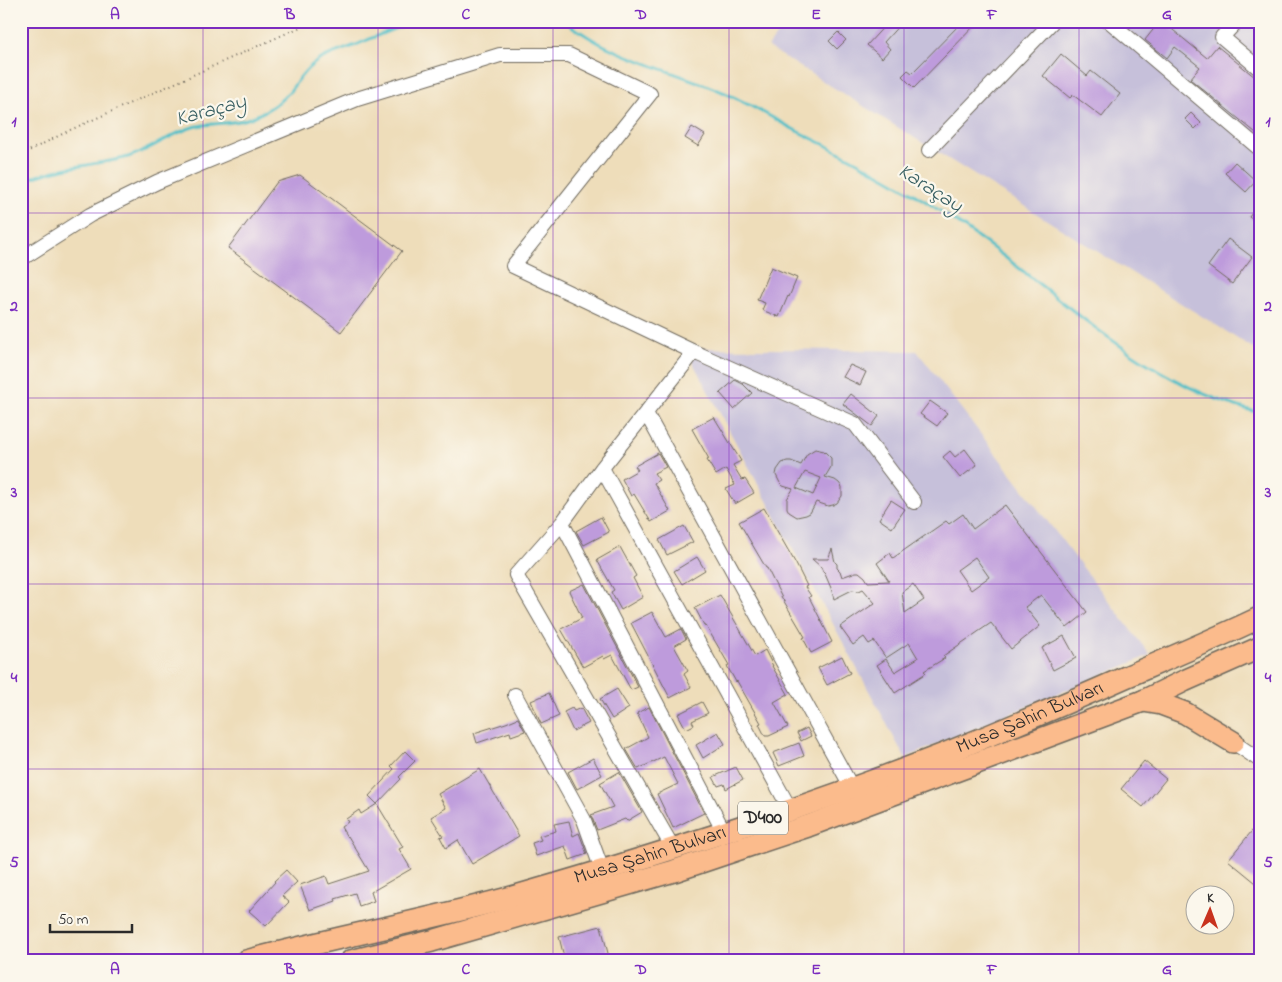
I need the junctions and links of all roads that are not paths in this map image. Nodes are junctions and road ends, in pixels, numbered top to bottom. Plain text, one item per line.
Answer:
1 (1053, 21) edge
2 (1109, 21) edge
3 (1236, 21) edge
4 (1261, 70) edge
5 (929, 150) dead end
6 (1261, 150) edge
7 (21, 259) edge
8 (694, 352) junction
9 (646, 414) junction
10 (602, 468) junction
11 (914, 502) dead end
12 (562, 523) junction
13 (1261, 617) edge
14 (1261, 647) edge
15 (515, 695) dead end
16 (1143, 701) junction
17 (1233, 742) joint
18 (1261, 761) edge
19 (852, 788) junction
20 (790, 809) junction
21 (724, 832) junction
22 (673, 848) junction
23 (602, 870) junction
24 (246, 961) edge
25 (351, 961) edge

1 - 5 street
2 - 6 street
3 - 4 street
7 - 8 street
8 - 9 street
8 - 11 street
9 - 10 street
9 - 19 street
10 - 12 street
10 - 20 street
12 - 21 street
12 - 22 street
13 - 19 highway, Musa Şahin Bulvarı / D400
14 - 16 highway, Musa Şahin Bulvarı / D400
15 - 23 street
16 - 17 highway
16 - 25 highway, Musa Şahin Bulvarı / D400
17 - 18 street
19 - 20 highway, Musa Şahin Bulvarı / D400
20 - 21 highway, Musa Şahin Bulvarı / D400
21 - 22 highway, Musa Şahin Bulvarı / D400
22 - 23 highway, Musa Şahin Bulvarı / D400
23 - 24 highway, Musa Şahin Bulvarı / D400

